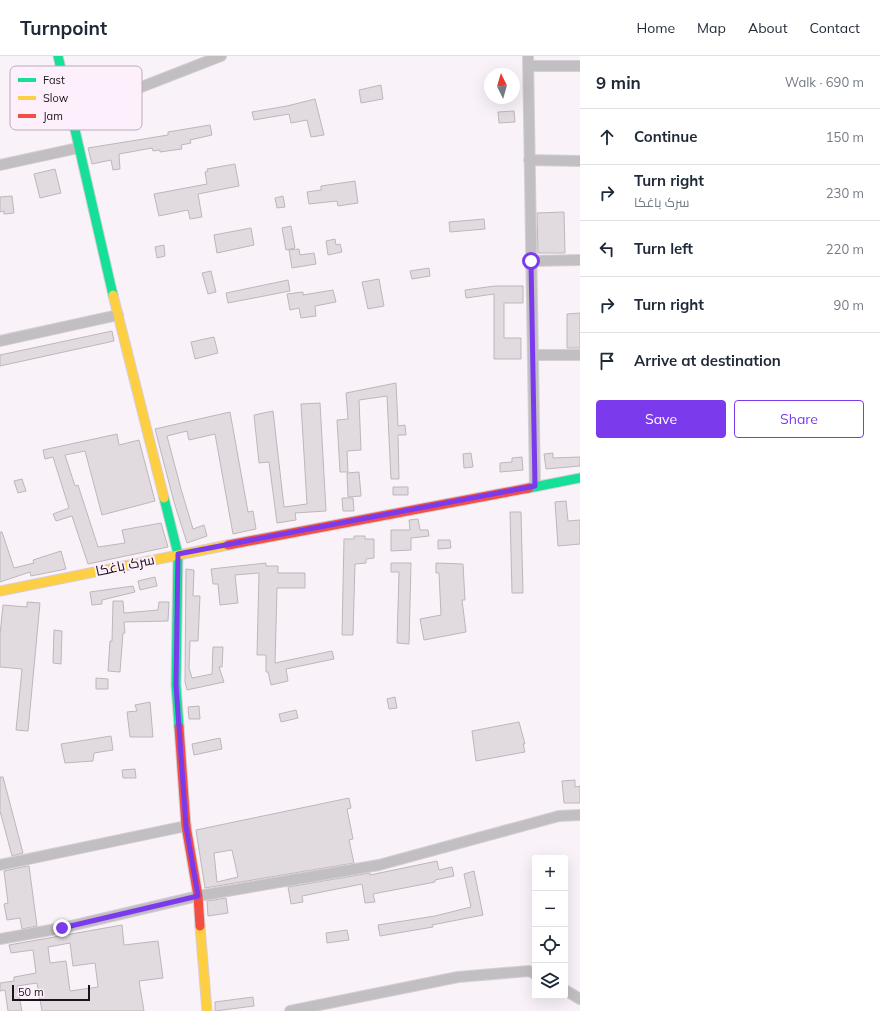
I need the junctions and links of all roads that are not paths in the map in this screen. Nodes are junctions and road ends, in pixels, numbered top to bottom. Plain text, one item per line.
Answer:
1 (58, 56) edge
2 (221, 56) edge
3 (528, 61) edge
4 (60, 66) edge
5 (580, 66) edge
6 (142, 87) edge
7 (75, 130) edge
8 (78, 148) junction
9 (529, 160) junction
10 (580, 161) edge
11 (0, 165) edge
12 (580, 260) edge
13 (531, 261) junction
14 (118, 316) junction
15 (0, 340) edge
16 (533, 355) junction
17 (580, 355) edge
18 (580, 478) edge
19 (535, 486) junction
20 (178, 554) junction
21 (0, 591) edge
22 (580, 815) edge
23 (186, 826) junction
24 (0, 865) edge
25 (198, 896) junction
26 (0, 940) edge
27 (532, 972) edge
28 (568, 992) edge
29 (580, 999) edge
30 (207, 1011) edge
31 (290, 1011) edge

1 - 4 street
2 - 6 street
3 - 5 street
3 - 9 street
7 - 8 street
8 - 11 street
8 - 14 street
9 - 10 street
9 - 13 street
12 - 13 street
13 - 16 street
14 - 15 street
14 - 20 street
16 - 17 street
16 - 19 street
18 - 19 street, سرک باغکا
19 - 20 street, سرک باغکا
20 - 21 street, سرک باغکا
20 - 23 street
22 - 25 street
23 - 24 street
23 - 25 street
25 - 26 street
25 - 30 street
27 - 31 street
28 - 29 street

